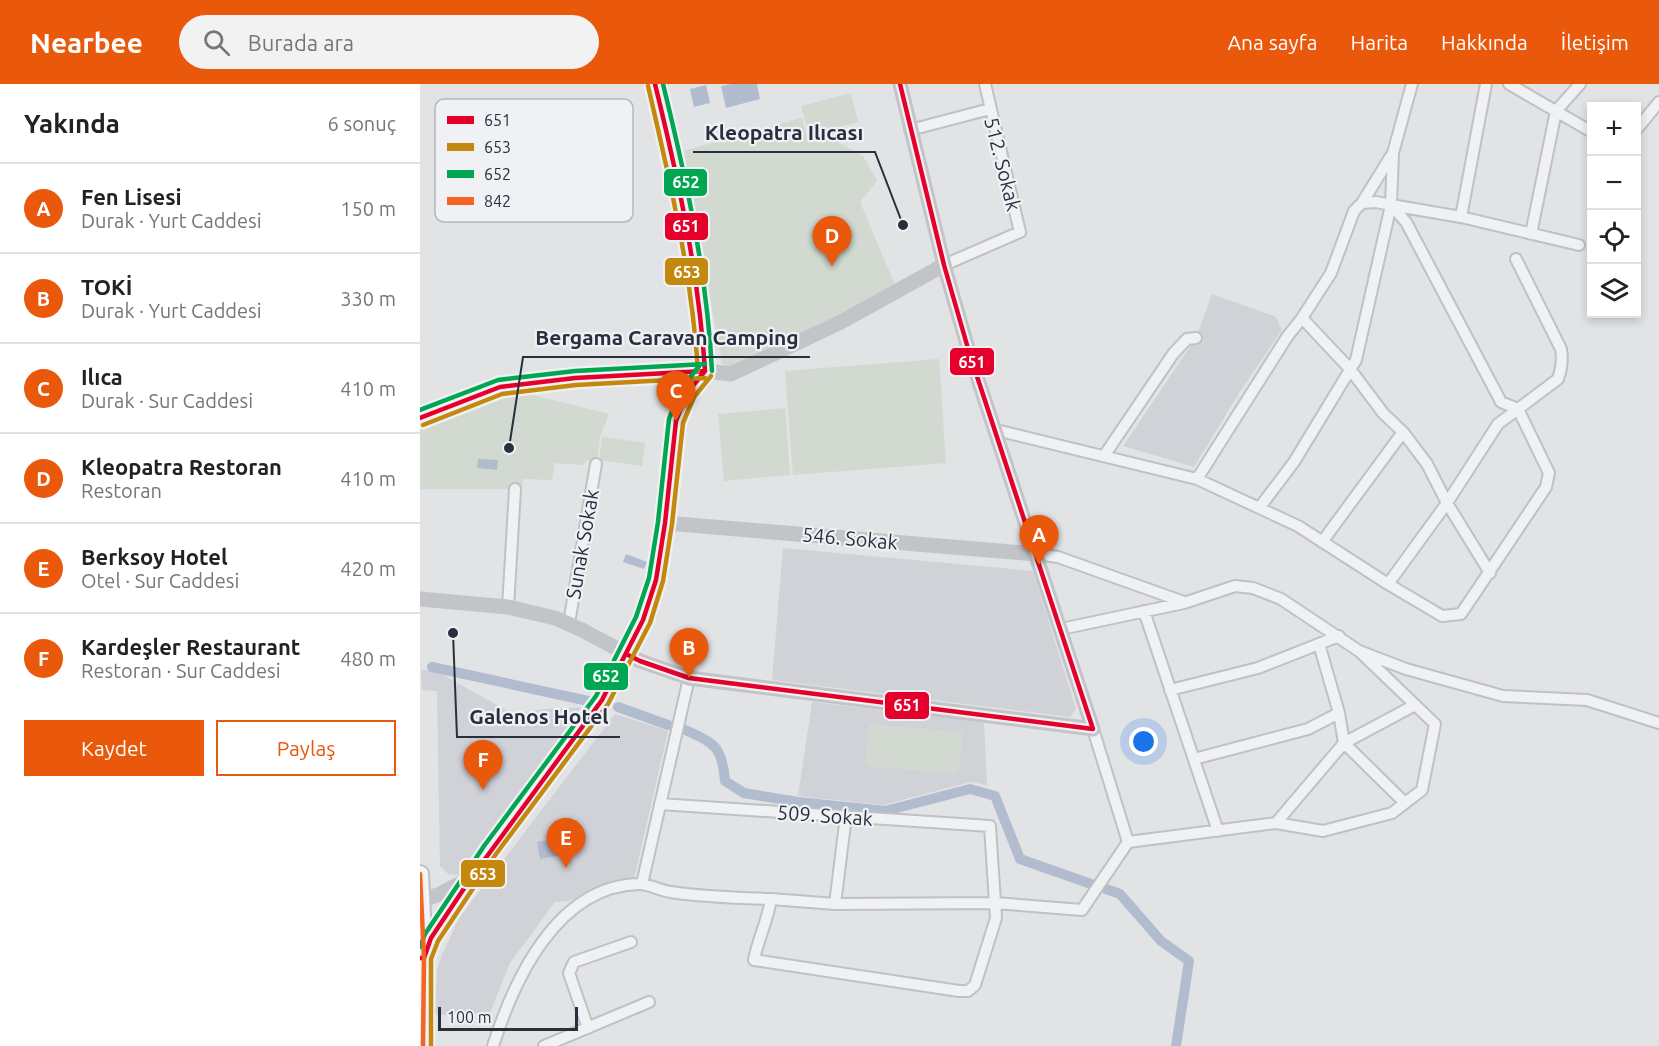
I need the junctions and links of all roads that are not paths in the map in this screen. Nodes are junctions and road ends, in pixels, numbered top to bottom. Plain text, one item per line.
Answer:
1 (655, 84) edge
2 (900, 84) edge
3 (985, 84) edge
4 (1412, 84) edge
5 (1486, 84) edge
6 (1509, 84) edge
7 (1580, 84) edge
8 (1659, 102) edge
9 (990, 109) junction
10 (1556, 111) junction
11 (1641, 124) edge
12 (1587, 129) edge
13 (910, 130) junction
14 (1393, 153) junction
15 (1362, 203) junction
16 (1391, 205) junction
17 (1461, 218) junction
18 (1531, 234) junction
19 (1579, 244) dead end
20 (1516, 259) dead end
21 (944, 265) junction
22 (1302, 318) junction
23 (1196, 338) dead end
24 (1350, 369) junction
25 (705, 370) junction
26 (1518, 410) junction
27 (420, 418) edge
28 (996, 430) junction
29 (1403, 432) junction
30 (1104, 456) junction
31 (596, 464) dead end
32 (1197, 480) junction
33 (515, 489) dead end
34 (1447, 503) junction
35 (1260, 507) junction
36 (665, 523) junction
37 (1322, 542) junction
38 (1036, 554) junction
39 (1490, 573) junction
40 (1388, 584) junction
41 (420, 599) edge
42 (1184, 603) junction
43 (508, 607) junction
44 (1144, 611) junction
45 (569, 623) junction
46 (1060, 629) junction
47 (1339, 636) junction
48 (1319, 644) junction
49 (1359, 651) junction
50 (626, 654) junction
51 (689, 678) junction
52 (1170, 690) junction
53 (1415, 705) junction
54 (1339, 713) junction
55 (1659, 723) edge
56 (1093, 729) junction
57 (1344, 743) junction
58 (1194, 759) junction
59 (1405, 803) junction
60 (660, 804) junction
61 (846, 816) junction
62 (1276, 823) junction
63 (1218, 831) junction
64 (1128, 842) junction
65 (420, 874) edge
66 (471, 878) junction
67 (642, 884) junction
68 (771, 899) junction
69 (420, 901) edge
70 (836, 903) junction
71 (995, 903) junction
72 (631, 942) dead end
73 (422, 958) edge
74 (650, 1002) dead end
75 (588, 1028) junction
76 (423, 1046) edge
77 (493, 1046) edge
78 (544, 1046) edge

1 - 25 main road
2 - 13 main road
3 - 9 street, 512. Sokak
4 - 14 street
5 - 17 street
6 - 10 street
7 - 10 street
8 - 11 street
9 - 13 street
9 - 21 street, 512. Sokak
10 - 12 street
10 - 18 street
13 - 21 main road
14 - 15 street
14 - 16 street
15 - 16 street
15 - 22 street
16 - 17 street
16 - 24 street
16 - 26 street
17 - 18 street
18 - 19 street
20 - 26 street
21 - 25 main road
21 - 28 main road
22 - 24 street
22 - 32 street
23 - 30 street
24 - 29 street
24 - 35 street
25 - 27 main road
25 - 36 main road
26 - 34 street
26 - 39 street
28 - 30 street
28 - 38 main road
29 - 34 street
29 - 37 street
30 - 32 street
31 - 45 street, Sunak Sokak
32 - 35 street
33 - 43 street
34 - 39 street
34 - 40 street
35 - 37 street
36 - 38 main road, 546. Sokak
36 - 50 main road
37 - 40 street
38 - 42 street
38 - 46 main road
39 - 40 street
41 - 43 main road
42 - 44 street
42 - 47 street
43 - 45 main road
44 - 46 street
44 - 52 street
45 - 50 main road
46 - 56 main road
47 - 48 street
47 - 49 street
48 - 52 street
48 - 54 street
49 - 53 street
49 - 55 street
50 - 51 main road
50 - 66 main road
51 - 56 main road
51 - 60 street
52 - 58 street
53 - 57 street
53 - 59 street
54 - 57 street
54 - 58 street
56 - 64 street
57 - 59 street
57 - 62 street
58 - 63 street
59 - 62 street
60 - 61 street, 509. Sokak
60 - 67 street
61 - 70 street
61 - 71 street, 509. Sokak
62 - 63 street
63 - 64 street
64 - 71 street
65 - 69 main road
66 - 69 main road
66 - 73 main road
67 - 68 street
67 - 77 street
68 - 70 street
68 - 71 street
69 - 73 main road
70 - 71 street
72 - 75 street
73 - 76 main road
74 - 75 street
75 - 78 street

